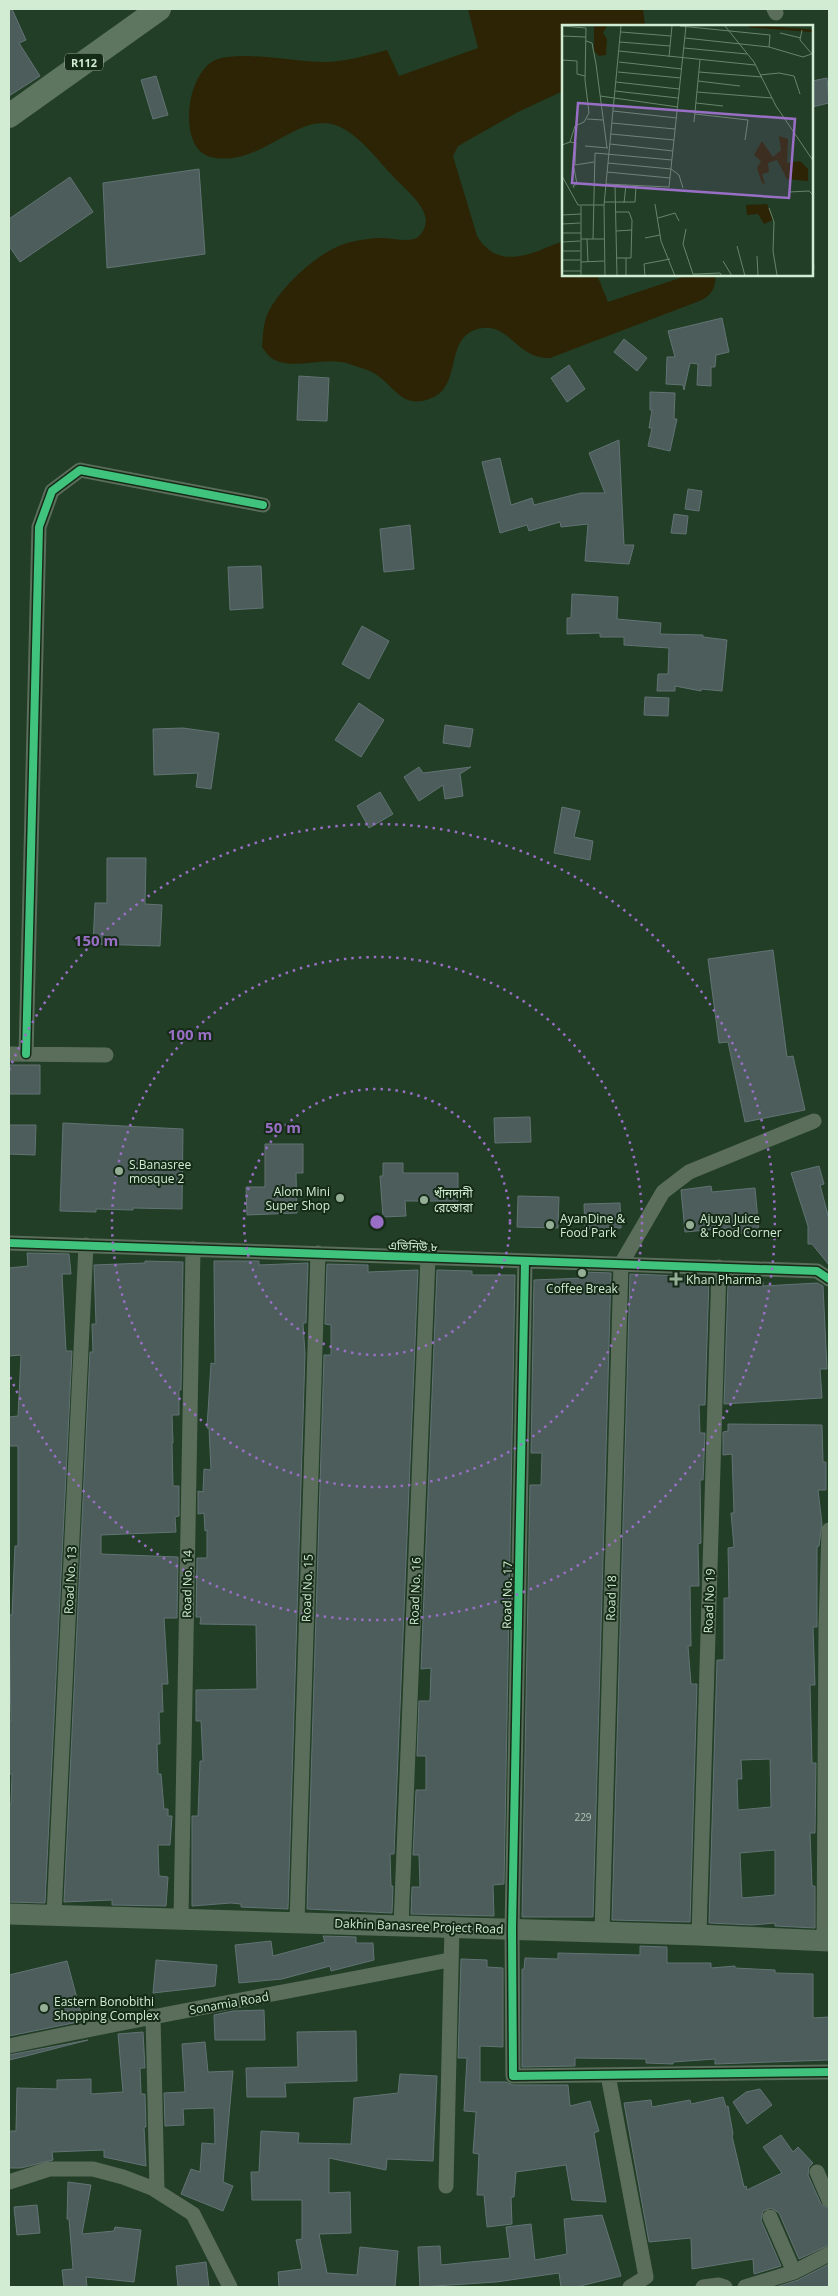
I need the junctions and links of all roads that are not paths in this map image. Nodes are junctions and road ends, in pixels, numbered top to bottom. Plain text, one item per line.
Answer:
1 (159, 9) edge
2 (9, 116) edge
3 (263, 505) dead end
4 (9, 1054) edge
5 (26, 1054) junction
6 (106, 1055) dead end
7 (814, 1121) dead end
8 (9, 1243) edge
9 (86, 1245) junction
10 (193, 1249) junction
11 (318, 1253) junction
12 (428, 1257) junction
13 (525, 1261) junction
14 (621, 1264) junction
15 (719, 1267) junction
16 (823, 1275) edge
17 (829, 1530) edge
18 (828, 1626) edge
19 (827, 1724) edge
20 (827, 1840) edge
21 (9, 1914) edge
22 (54, 1915) junction
23 (181, 1918) junction
24 (297, 1922) junction
25 (401, 1925) junction
26 (452, 1927) junction
27 (512, 1929) junction
28 (602, 1932) junction
29 (700, 1935) junction
30 (826, 1941) edge
31 (449, 1960) junction
32 (153, 2016) junction
33 (9, 2046) edge
34 (829, 2072) edge
35 (608, 2075) junction
36 (817, 2172) dead end
37 (9, 2182) edge
38 (446, 2186) dead end
39 (157, 2191) junction
40 (829, 2200) edge
41 (770, 2218) dead end
42 (829, 2254) edge
43 (794, 2272) junction
44 (230, 2287) edge
45 (630, 2287) edge
46 (703, 2287) edge
47 (725, 2287) edge
48 (745, 2287) edge

1 - 2 main road, R112
3 - 5 street
4 - 5 street
5 - 6 street
7 - 14 street
8 - 9 street, এভিনিউ ৮
9 - 10 street, এভিনিউ ৮
9 - 22 street, Road No. 13
10 - 11 street, এভিনিউ ৮
10 - 23 street, Road No. 14
11 - 12 street, এভিনিউ ৮
11 - 24 street, Road No. 15
12 - 13 street, এভিনিউ ৮
12 - 25 street, Road No. 16
13 - 14 street, এভিনিউ ৮
13 - 27 street, Road No. 17
14 - 15 street, এভিনিউ ৮
14 - 28 street, Road 18
15 - 16 street, এভিনিউ ৮
15 - 29 street, Road No 19
17 - 18 street
18 - 19 street
19 - 20 street
20 - 30 street
21 - 22 street, Dakhin Banasree Project Road
22 - 23 street, Dakhin Banasree Project Road
23 - 24 street, Dakhin Banasree Project Road
24 - 25 street, Dakhin Banasree Project Road
25 - 26 street, Dakhin Banasree Project Road
26 - 27 street, Dakhin Banasree Project Road
26 - 31 street
27 - 28 street, Dakhin Banasree Project Road
27 - 35 street, Road No. 17
28 - 29 street, Dakhin Banasree Project Road
29 - 30 street, Dakhin Banasree Project Road
31 - 32 street, Sonamia Road
31 - 38 street
32 - 33 street, Sonamia Road
32 - 39 street
34 - 35 street
35 - 45 street
36 - 40 street
37 - 39 street
39 - 44 street
41 - 43 street
42 - 43 street
43 - 48 street
46 - 47 street

